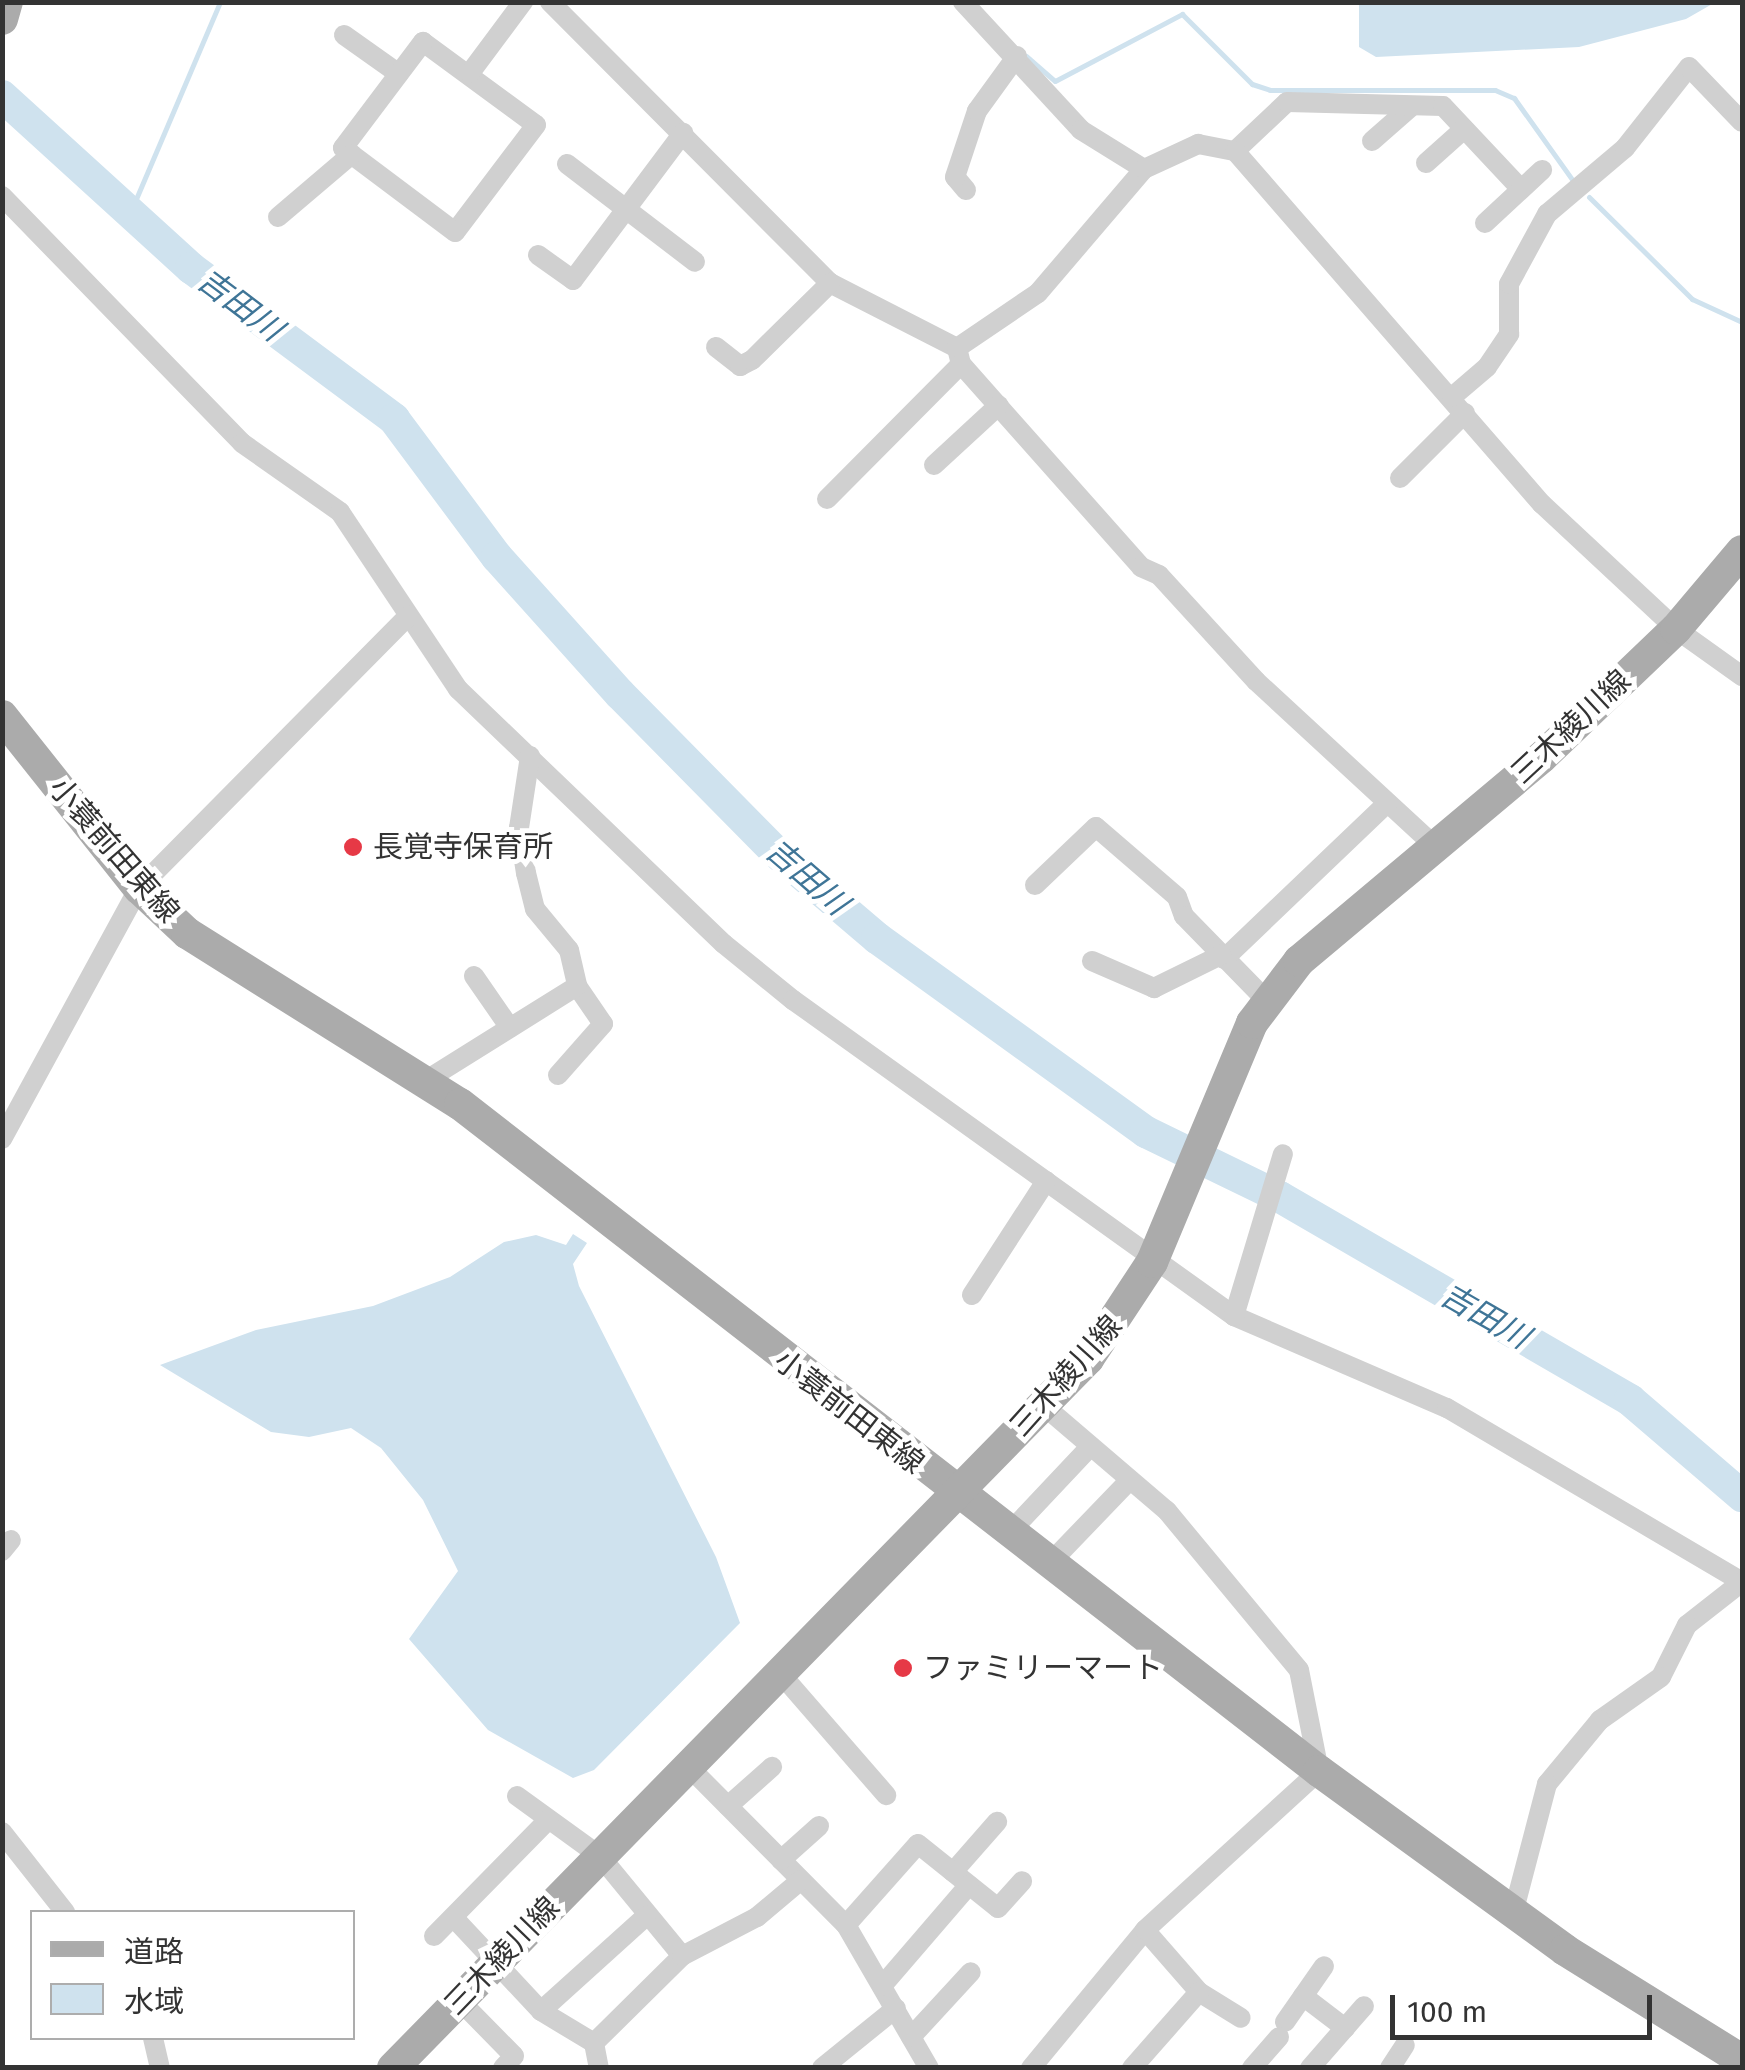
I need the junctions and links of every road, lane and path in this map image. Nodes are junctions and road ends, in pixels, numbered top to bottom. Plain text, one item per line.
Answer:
1 (8, 2) edge
2 (523, 2) edge
3 (550, 2) edge
4 (964, 2) edge
5 (2, 20) edge
6 (344, 35) dead end
7 (1016, 56) junction
8 (400, 74) junction
9 (470, 74) junction
10 (1412, 106) junction
11 (1742, 122) edge
12 (1464, 129) junction
13 (684, 133) junction
14 (1372, 140) dead end
15 (1235, 151) junction
16 (352, 154) junction
17 (568, 164) dead end
18 (1426, 164) dead end
19 (1144, 169) junction
20 (1542, 170) dead end
21 (1520, 189) junction
22 (966, 190) dead end
23 (2, 196) edge
24 (628, 208) junction
25 (278, 216) dead end
26 (1485, 223) dead end
27 (538, 256) dead end
28 (695, 262) dead end
29 (830, 283) junction
30 (716, 348) dead end
31 (959, 356) junction
32 (1000, 405) junction
33 (1459, 405) junction
34 (934, 465) dead end
35 (1400, 478) dead end
36 (827, 500) dead end
37 (1742, 551) edge
38 (408, 616) junction
39 (1676, 629) junction
40 (1742, 676) edge
41 (2, 716) edge
42 (530, 756) junction
43 (1387, 802) junction
44 (1434, 845) junction
45 (1035, 885) dead end
46 (139, 888) junction
47 (1223, 957) junction
48 (1092, 961) dead end
49 (474, 976) dead end
50 (577, 986) junction
51 (1267, 1001) junction
52 (510, 1028) junction
53 (558, 1075) dead end
54 (425, 1080) junction
55 (2, 1139) edge
56 (1282, 1161) dead end
57 (1046, 1181) junction
58 (1152, 1262) junction
59 (972, 1294) dead end
60 (1234, 1316) junction
61 (1043, 1405) junction
62 (1091, 1446) junction
63 (1128, 1482) junction
64 (956, 1496) junction
65 (1007, 1535) junction
66 (1048, 1566) junction
67 (780, 1673) junction
68 (688, 1766) junction
69 (772, 1767) dead end
70 (1319, 1771) junction
71 (886, 1795) dead end
72 (516, 1796) dead end
73 (728, 1806) junction
74 (548, 1820) junction
75 (997, 1822) dead end
76 (818, 1826) dead end
77 (2, 1832) edge
78 (600, 1856) junction
79 (781, 1860) junction
80 (961, 1879) junction
81 (801, 1880) junction
82 (1022, 1881) dead end
83 (64, 1910) edge
84 (1513, 1914) junction
85 (646, 1916) junction
86 (454, 1918) junction
87 (846, 1925) junction
88 (1146, 1930) junction
89 (434, 1936) dead end
90 (682, 1956) junction
91 (494, 1964) junction
92 (1324, 1966) dead end
93 (971, 1972) dead end
94 (882, 1986) junction
95 (1199, 1992) junction
96 (1303, 1996) junction
97 (459, 2000) junction
98 (1364, 2006) dead end
99 (896, 2008) junction
100 (541, 2011) junction
101 (1241, 2018) dead end
102 (1345, 2028) junction
103 (911, 2038) junction
104 (153, 2040) edge
105 (594, 2043) junction
106 (1405, 2045) dead end
107 (1742, 2060) edge
108 (920, 2064) edge
109 (1317, 2066) edge
110 (160, 2068) edge
111 (392, 2068) edge
112 (503, 2068) edge
113 (599, 2068) edge
114 (822, 2068) edge
115 (1031, 2068) edge
116 (1132, 2068) edge
117 (1252, 2068) edge
118 (1390, 2068) edge

1 - 5 main road
2 - 9 street
3 - 13 street
4 - 7 street
6 - 8 street
7 - 19 street
7 - 22 street
8 - 9 street
8 - 16 street
9 - 16 street
10 - 12 street
10 - 14 street
10 - 15 street
11 - 33 street
12 - 18 street
12 - 21 street
13 - 24 street
13 - 29 street
15 - 19 street
15 - 33 street
16 - 25 street
17 - 24 street
19 - 31 street
20 - 21 street
21 - 26 street
23 - 38 street
24 - 27 street
24 - 28 street
29 - 30 street
29 - 31 street
31 - 32 street
31 - 36 street
32 - 34 street
32 - 43 street
33 - 35 street
33 - 39 street
37 - 39 main road, 三木綾川線
38 - 42 street
38 - 46 street
39 - 40 street
39 - 44 main road, 三木綾川線
41 - 46 main road, 小蓑前田東線
42 - 50 street
42 - 57 street
43 - 44 street
43 - 47 street
44 - 51 main road, 三木綾川線
45 - 47 street
46 - 54 main road, 小蓑前田東線
46 - 55 street
47 - 48 street
47 - 51 street
49 - 52 street
50 - 52 street
50 - 53 street
51 - 58 main road, 三木綾川線
52 - 54 street
54 - 64 main road, 小蓑前田東線
56 - 60 street
57 - 58 street
57 - 59 street
58 - 60 street
58 - 61 main road, 三木綾川線
60 - 84 street
61 - 62 street
61 - 64 main road, 三木綾川線
62 - 63 street
62 - 65 street
63 - 66 street
63 - 70 street
64 - 65 main road, 小蓑前田東線
64 - 67 main road, 三木綾川線
65 - 66 main road, 小蓑前田東線
66 - 70 main road, 小蓑前田東線
67 - 68 main road, 三木綾川線
67 - 71 street
68 - 73 street
68 - 78 main road, 三木綾川線
69 - 73 street
70 - 84 main road, 小蓑前田東線
70 - 88 street
72 - 74 street
73 - 79 street
74 - 78 street
74 - 86 street
75 - 80 street
76 - 79 street
77 - 83 street
78 - 85 street
78 - 91 main road, 三木綾川線
79 - 81 street
80 - 82 street
80 - 87 street
80 - 94 street
81 - 87 street
81 - 90 street
84 - 107 main road, 小蓑前田東線
85 - 90 street
85 - 100 street
86 - 89 street
86 - 91 street
87 - 94 street
88 - 95 street
88 - 115 street
90 - 105 street
91 - 97 main road, 三木綾川線
91 - 100 street
92 - 96 street
93 - 103 street
94 - 99 street
95 - 101 street
95 - 116 street
96 - 102 street
96 - 117 street
97 - 111 main road, 三木綾川線
97 - 112 street
98 - 102 street
99 - 103 street
99 - 114 street
100 - 105 street
102 - 109 street
103 - 108 street
104 - 110 street
105 - 113 street
106 - 118 street

